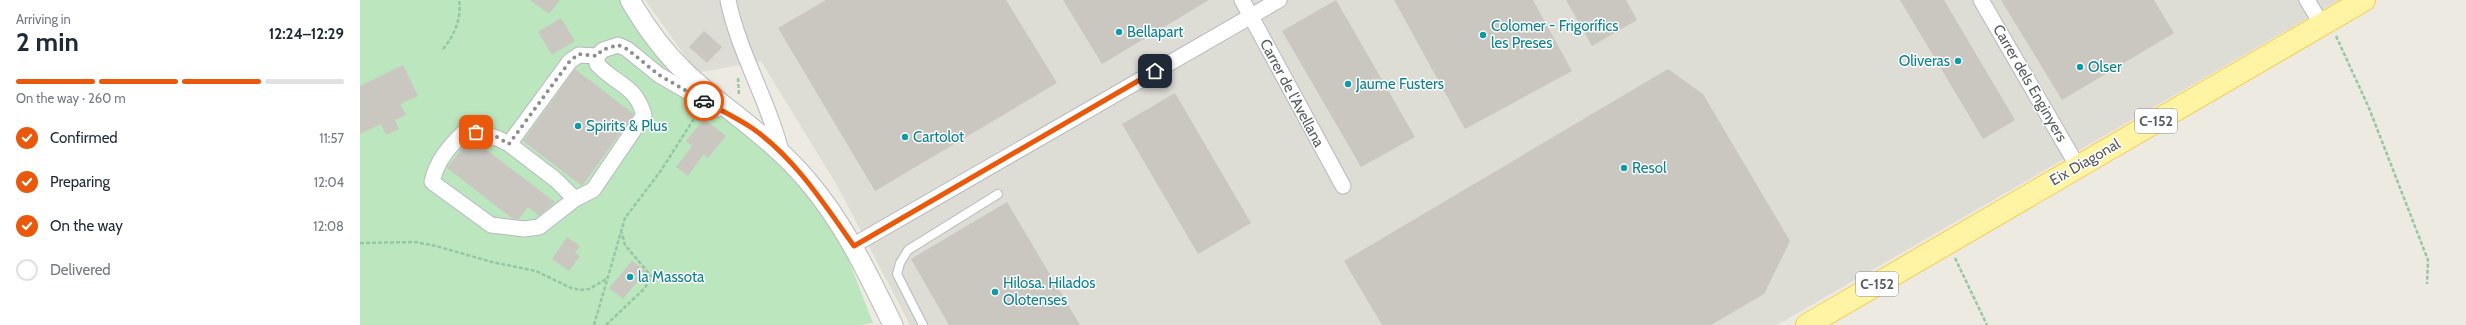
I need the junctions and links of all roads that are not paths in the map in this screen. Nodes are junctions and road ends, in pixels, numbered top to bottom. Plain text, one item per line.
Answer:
1 (630, 0) edge
2 (728, 0) edge
3 (1242, 0) edge
4 (1278, 0) edge
5 (1981, 0) edge
6 (2307, 0) edge
7 (2364, 0) edge
8 (1251, 16) junction
9 (2325, 23) junction
10 (597, 56) junction
11 (748, 124) junction
12 (509, 144) junction
13 (782, 154) junction
14 (2078, 167) junction
15 (1343, 186) dead end
16 (998, 194) dead end
17 (575, 199) junction
18 (854, 246) junction
19 (893, 325) edge
20 (923, 325) edge
21 (1807, 325) edge

1 - 11 street
2 - 13 street
3 - 8 street, Carrer de l'Avellana
4 - 8 street
5 - 14 street, Carrer dels Enginyers
6 - 9 street
7 - 9 main road, Eix Diagonal / C-152
8 - 15 street, Carrer de l'Avellana
8 - 18 street
9 - 14 main road, Eix Diagonal / C-152
10 - 11 street
10 - 12 street
10 - 17 street
11 - 13 street
12 - 17 street
12 - 17 street
13 - 18 street
14 - 21 main road, Eix Diagonal / C-152
16 - 20 lane
18 - 19 street

